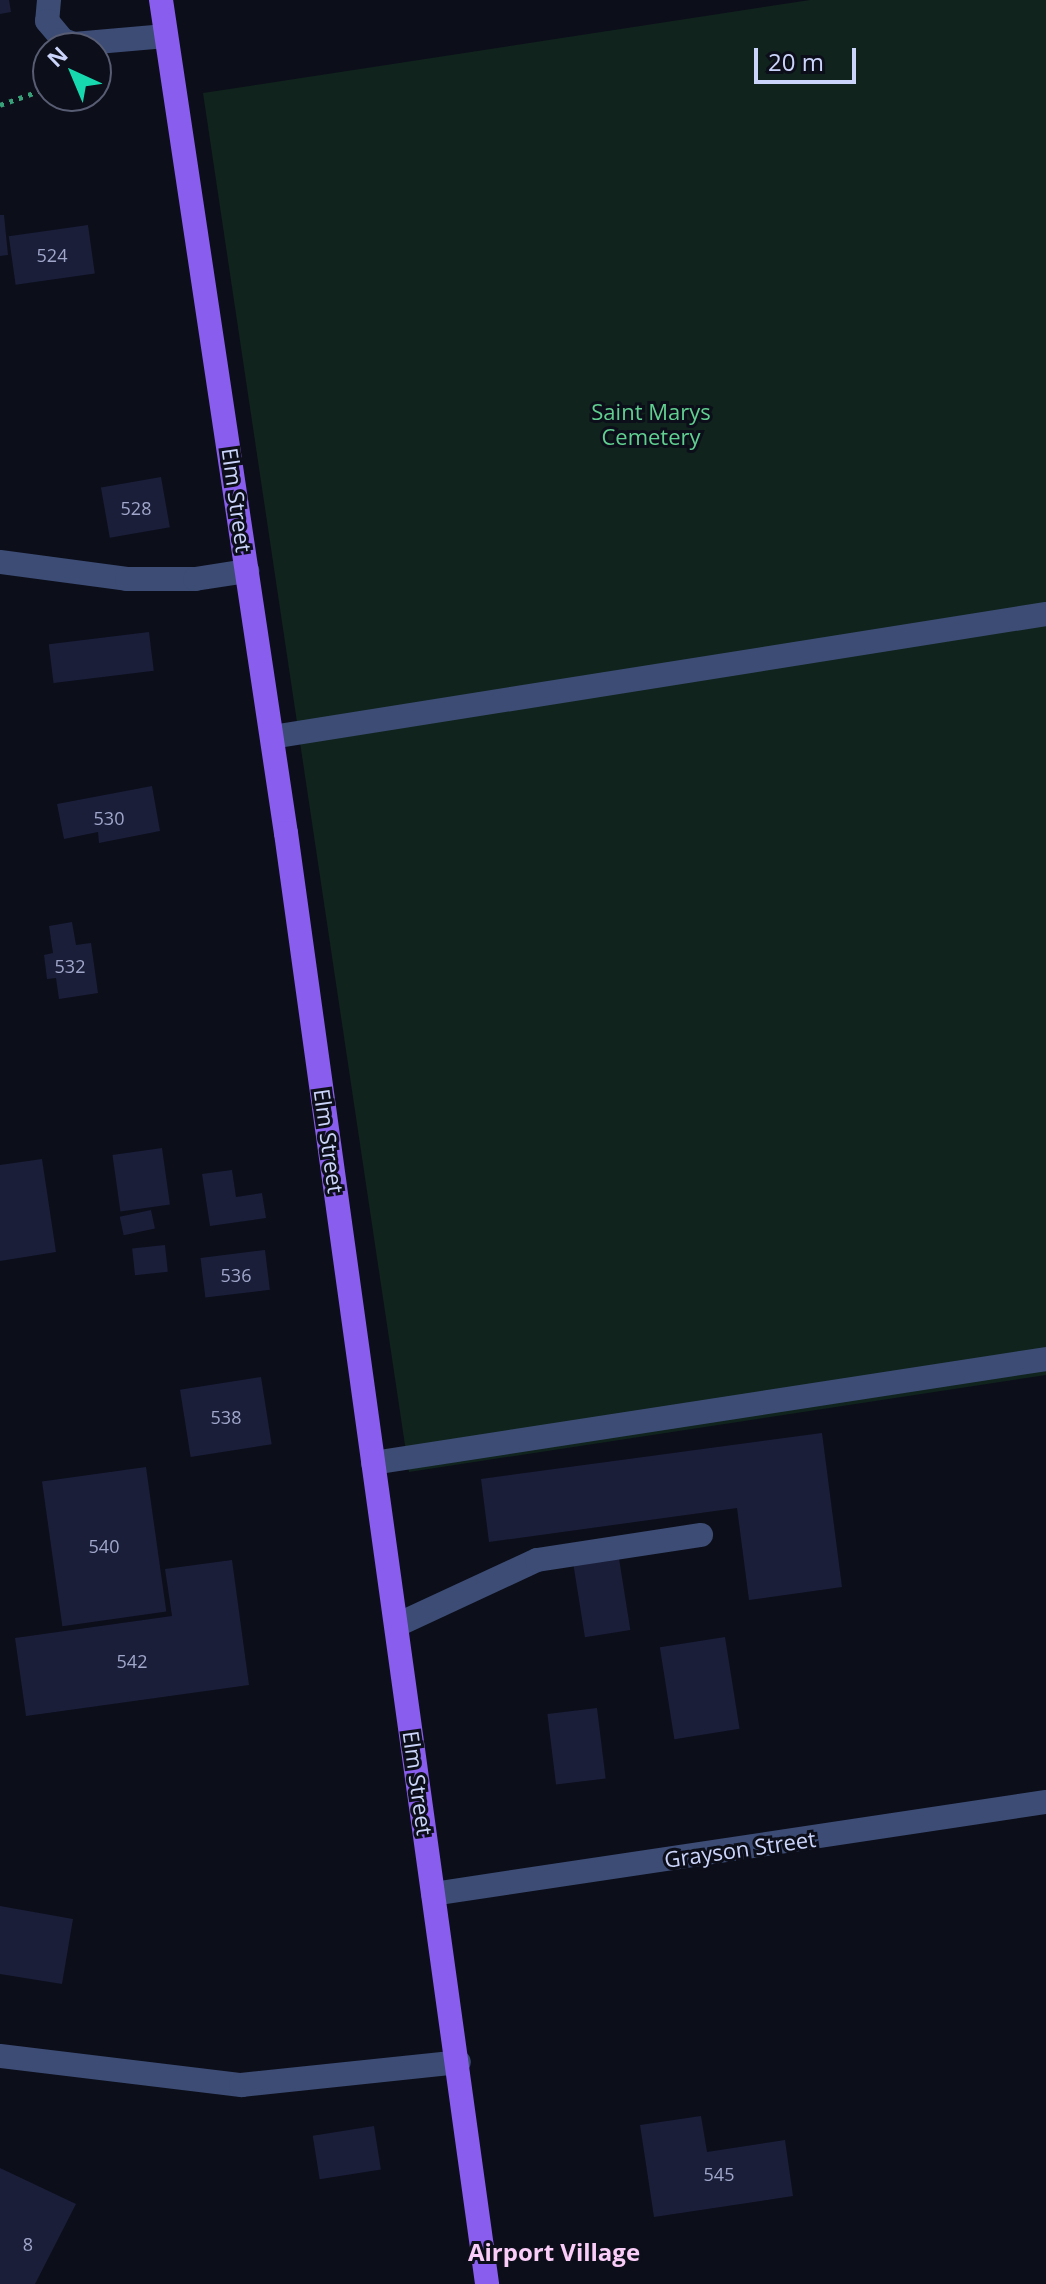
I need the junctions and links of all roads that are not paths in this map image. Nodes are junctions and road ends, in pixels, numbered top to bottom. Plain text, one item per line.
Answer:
1 (49, 0) edge
2 (161, 0) edge
3 (166, 36) junction
4 (0, 562) edge
5 (247, 571) junction
6 (1046, 614) edge
7 (272, 737) junction
8 (1046, 1359) edge
9 (373, 1463) junction
10 (701, 1535) dead end
11 (397, 1625) junction
12 (1046, 1802) edge
13 (433, 1894) junction
14 (0, 2056) edge
15 (459, 2062) junction
16 (487, 2284) edge

1 - 3 street
2 - 3 main road, Elm Street
3 - 5 main road, Elm Street
4 - 5 street
5 - 7 main road, Elm Street
6 - 7 street
7 - 9 main road, Elm Street
8 - 9 street
9 - 11 main road, Elm Street
10 - 11 street
11 - 13 main road, Elm Street
12 - 13 street, Grayson Street
13 - 15 main road, Elm Street
14 - 15 street
15 - 16 main road, Elm Street

